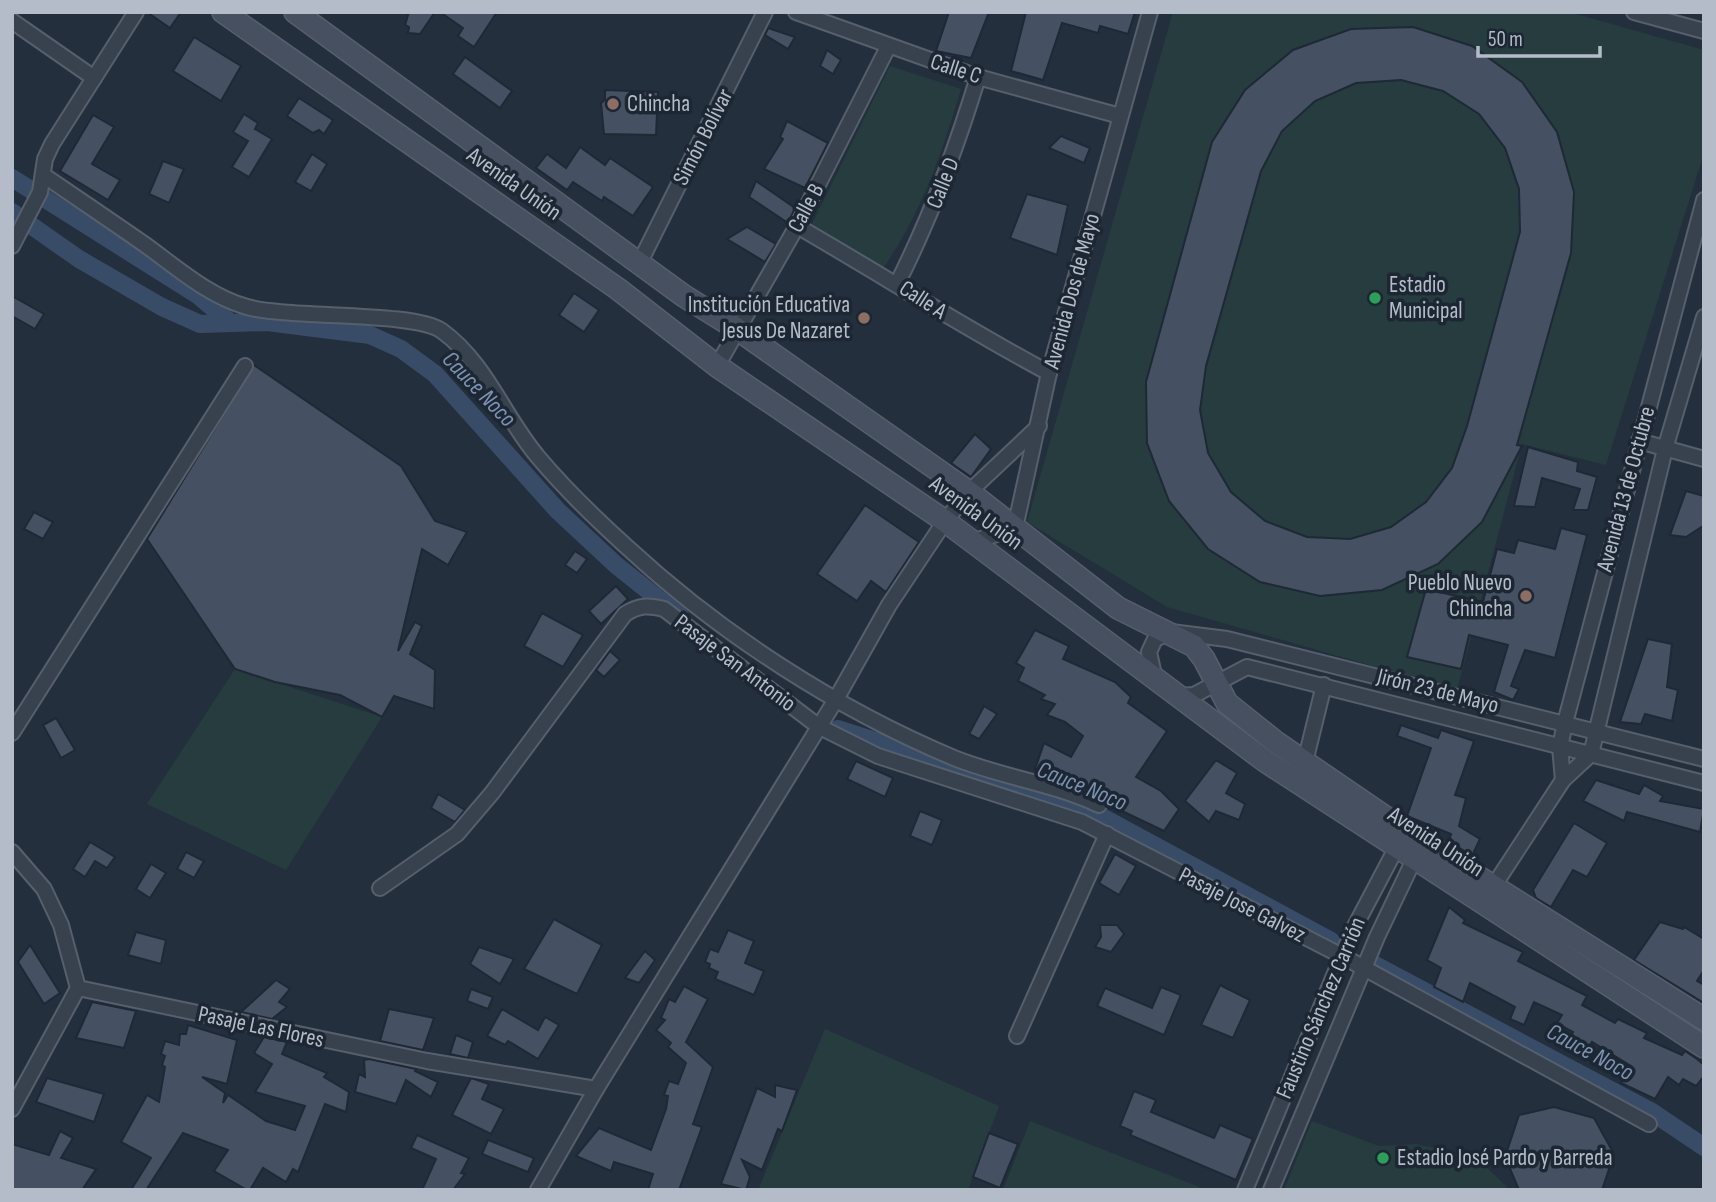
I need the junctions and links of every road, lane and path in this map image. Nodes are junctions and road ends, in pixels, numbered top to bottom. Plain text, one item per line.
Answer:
1 (136, 12) edge
2 (223, 12) edge
3 (295, 12) edge
4 (765, 12) edge
5 (796, 12) edge
6 (1150, 12) edge
7 (1634, 12) edge
8 (12, 21) edge
9 (1704, 32) edge
10 (888, 47) junction
11 (978, 77) junction
12 (94, 78) junction
13 (1120, 116) junction
14 (43, 175) junction
15 (1704, 200) edge
16 (797, 226) junction
17 (12, 246) edge
18 (640, 262) junction
19 (897, 284) junction
20 (1704, 317) edge
21 (737, 329) junction
22 (245, 366) dead end
23 (717, 366) junction
24 (1049, 373) junction
25 (1039, 426) junction
26 (1639, 441) junction
27 (1665, 449) junction
28 (1704, 459) edge
29 (969, 492) junction
30 (945, 521) junction
31 (1015, 528) junction
32 (972, 542) junction
33 (1171, 632) junction
34 (1155, 681) junction
35 (1217, 684) junction
36 (1324, 685) junction
37 (1175, 696) junction
38 (835, 701) junction
39 (1565, 723) junction
40 (818, 726) junction
41 (1598, 732) junction
42 (12, 733) edge
43 (1560, 747) junction
44 (1591, 754) junction
45 (1704, 759) edge
46 (1305, 762) junction
47 (1563, 780) junction
48 (1704, 783) edge
49 (1099, 805) dead end
50 (1107, 834) junction
51 (1410, 845) junction
52 (12, 852) edge
53 (1495, 884) junction
54 (380, 888) dead end
55 (1342, 956) junction
56 (1365, 969) junction
57 (78, 988) junction
58 (1704, 1019) edge
59 (1017, 1036) dead end
60 (1704, 1047) edge
61 (596, 1089) junction
62 (12, 1109) edge
63 (1649, 1124) dead end
64 (538, 1190) edge
65 (1245, 1190) edge
66 (1271, 1190) edge

1 - 12 street
2 - 23 main road, Avenida Unión
3 - 18 main road, Avenida Unión
4 - 18 street, Simón Bolívar
5 - 10 street, Calle C
6 - 13 street, Avenida Dos de Mayo
7 - 9 street
8 - 12 street
10 - 11 street, Calle C
10 - 16 street, Calle B
11 - 13 street, Calle C
11 - 19 street, Calle D
12 - 14 street
13 - 24 street, Avenida Dos de Mayo
14 - 17 street
14 - 38 street
15 - 26 street, Avenida 13 de Octubre
16 - 19 street, Calle A
16 - 21 street, Calle B
18 - 21 main road, Avenida Unión
19 - 24 street, Calle A
20 - 27 street, Avenida 13 de Octubre
21 - 23 street, Calle B
21 - 29 main road, Avenida Unión
22 - 42 street
23 - 30 main road, Avenida Unión
24 - 25 street, Avenida Dos de Mayo
25 - 29 street
25 - 31 street, Avenida Dos de Mayo
26 - 27 street
26 - 39 street, Avenida 13 de Octubre
27 - 28 street
27 - 41 street, Avenida 13 de Octubre
29 - 30 street
29 - 31 main road, Avenida Unión
30 - 32 main road, Avenida Unión
30 - 38 street
31 - 32 street
31 - 33 main road, Avenida Unión
32 - 34 main road, Avenida Unión
33 - 34 street
33 - 35 main road, Avenida Unión
33 - 39 street, Jirón 23 de Mayo
34 - 37 main road, Avenida Unión
35 - 36 street, Jirón 23 de Mayo
35 - 37 street
35 - 46 main road, Avenida Unión
36 - 43 street, Jirón 23 de Mayo
36 - 46 street
37 - 51 main road, Avenida Unión
38 - 40 street
38 - 49 street
39 - 41 street, Jirón 23 de Mayo
39 - 43 street, Avenida 13 de Octubre
40 - 50 street, Pasaje Jose Galvez
40 - 54 street, Pasaje San Antonio
40 - 61 street
41 - 44 street, Avenida 13 de Octubre
41 - 45 street, Jirón 23 de Mayo
43 - 44 street, Jirón 23 de Mayo
43 - 47 street, Avenida 13 de Octubre
44 - 47 street, Avenida 13 de Octubre
44 - 48 street, Jirón 23 de Mayo
46 - 51 main road, Avenida Unión
47 - 53 street, Avenida 13 de Octubre
50 - 55 street, Pasaje Jose Galvez
50 - 59 street
51 - 53 main road, Avenida Unión
51 - 55 street, Faustino Sánchez Carrión
51 - 56 street, Faustino Sánchez Carrión
51 - 60 main road, Avenida Unión
52 - 57 street
53 - 58 main road, Avenida Unión
55 - 56 street, Pasaje Jose Galvez
55 - 65 street, Faustino Sánchez Carrión
56 - 63 street, Pasaje Jose Galvez
56 - 66 street, Faustino Sánchez Carrión
57 - 61 street, Pasaje Las Flores
57 - 62 street
61 - 64 street

